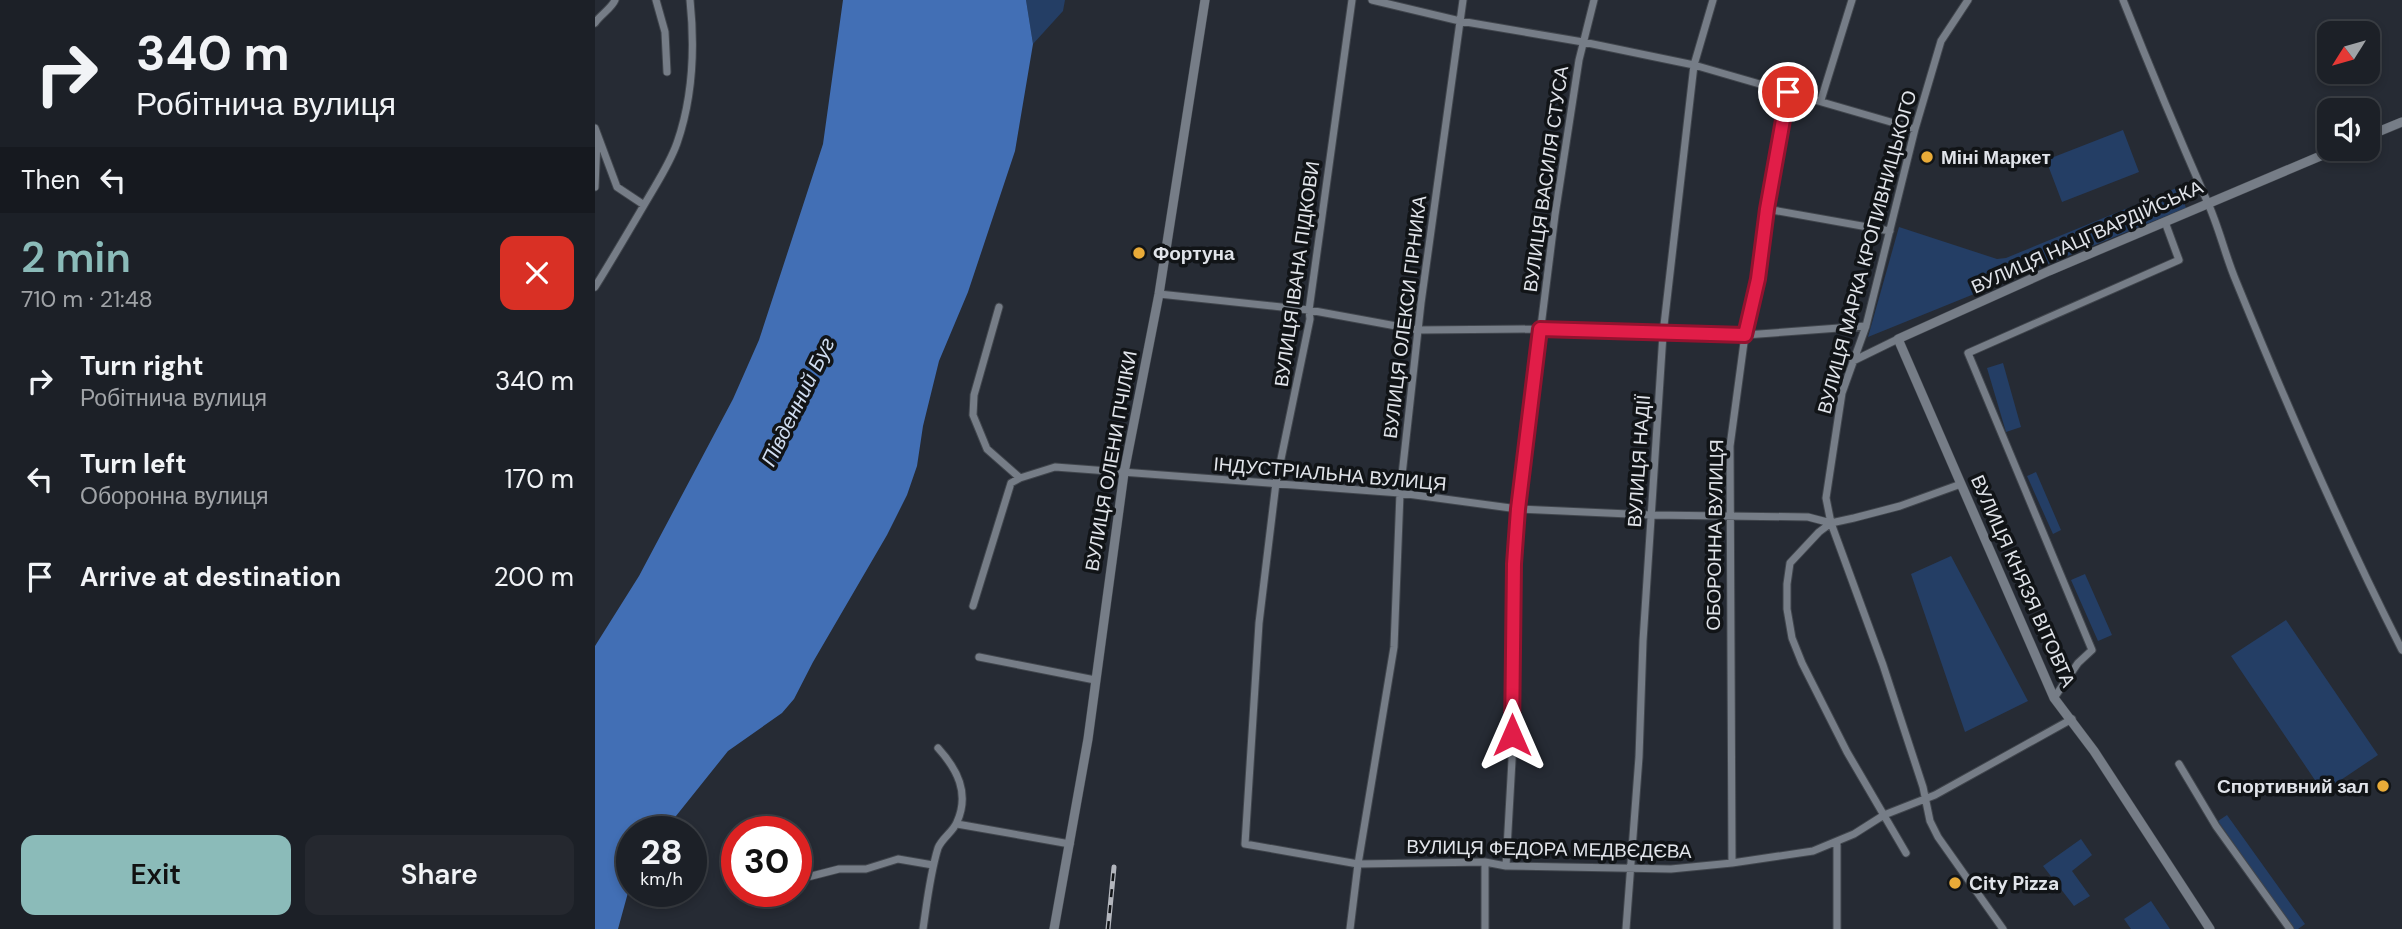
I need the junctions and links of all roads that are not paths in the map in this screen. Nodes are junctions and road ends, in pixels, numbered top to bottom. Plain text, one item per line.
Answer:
1 (656, 0) edge
2 (690, 0) edge
3 (1205, 0) edge
4 (1352, 0) edge
5 (1372, 0) edge
6 (1463, 0) edge
7 (1594, 0) edge
8 (1713, 0) edge
9 (1852, 0) edge
10 (1968, 0) edge
11 (2123, 0) edge
12 (616, 1) edge
13 (1460, 21) junction
14 (595, 23) edge
15 (1583, 43) junction
16 (1694, 65) junction
17 (667, 72) dead end
18 (1788, 92) junction
19 (1821, 100) junction
20 (2402, 122) edge
21 (596, 129) edge
22 (1915, 129) junction
23 (2380, 131) edge
24 (2317, 157) edge
25 (595, 187) edge
26 (2208, 203) junction
27 (644, 205) junction
28 (1767, 209) junction
29 (2165, 222) junction
30 (1890, 231) junction
31 (595, 287) edge
32 (1159, 293) junction
33 (999, 307) dead end
34 (1309, 310) junction
35 (1866, 326) junction
36 (1540, 329) junction
37 (1417, 330) junction
38 (1664, 334) junction
39 (1745, 335) junction
40 (1898, 339) junction
41 (1853, 361) junction
42 (1124, 473) junction
43 (1020, 478) junction
44 (1276, 483) junction
45 (1961, 484) junction
46 (1400, 493) junction
47 (1518, 509) junction
48 (1729, 514) junction
49 (1651, 515) junction
50 (1831, 523) junction
51 (973, 606) dead end
52 (2402, 650) edge
53 (979, 657) dead end
54 (1095, 680) junction
55 (2054, 698) junction
56 (2072, 719) junction
57 (938, 748) dead end
58 (2179, 764) dead end
59 (1926, 800) junction
60 (1884, 815) junction
61 (957, 824) junction
62 (1837, 843) junction
63 (1070, 844) junction
64 (1245, 844) joint
65 (1906, 853) dead end
66 (1485, 862) junction
67 (1732, 863) junction
68 (1358, 864) junction
69 (933, 865) junction
70 (1506, 866) junction
71 (1630, 867) junction
72 (812, 876) edge
73 (923, 929) edge
74 (1054, 929) edge
75 (1350, 929) edge
76 (1485, 929) edge
77 (1626, 929) edge
78 (1836, 929) edge
79 (2003, 929) edge
80 (2210, 929) edge
81 (2290, 929) edge

1 - 17 street
2 - 27 street
3 - 32 street, ВУЛИЦЯ ОЛЕНИ ПЧІЛКИ
4 - 34 street, ВУЛИЦЯ ІВАНА ПІДКОВИ
5 - 13 street
6 - 13 street, ВУЛИЦЯ ОЛЕКСИ ГІРНИКА
7 - 15 street, ВУЛИЦЯ ВАСИЛЯ СТУСА
8 - 16 street, ВУЛИЦЯ НАДІЇ
9 - 19 street
10 - 22 street, ВУЛИЦЯ МАРКА КРОПИВНИЦЬКОГО
11 - 26 street
12 - 14 street
13 - 15 street
13 - 37 street, ВУЛИЦЯ ОЛЕКСИ ГІРНИКА
15 - 16 street
15 - 36 street, ВУЛИЦЯ ВАСИЛЯ СТУСА
16 - 18 street
16 - 38 street, ВУЛИЦЯ НАДІЇ
18 - 19 street
18 - 28 street, ОБОРОННА ВУЛИЦЯ
19 - 22 street
20 - 23 street
21 - 25 street
21 - 27 street
22 - 30 street, ВУЛИЦЯ МАРКА КРОПИВНИЦЬКОГО
24 - 26 street, ВУЛИЦЯ НАЦГВАРДІЙСЬКА
26 - 29 street, ВУЛИЦЯ НАЦГВАРДІЙСЬКА
26 - 52 street
27 - 31 street
28 - 30 street
28 - 39 street, ОБОРОННА ВУЛИЦЯ
29 - 40 street, ВУЛИЦЯ НАЦГВАРДІЙСЬКА
29 - 55 street
30 - 35 street, ВУЛИЦЯ МАРКА КРОПИВНИЦЬКОГО
32 - 34 street
32 - 42 street, ВУЛИЦЯ ОЛЕНИ ПЧІЛКИ
33 - 43 street
34 - 37 street
34 - 44 street, ВУЛИЦЯ ІВАНА ПІДКОВИ
35 - 39 street
35 - 41 street, ВУЛИЦЯ МАРКА КРОПИВНИЦЬКОГО
36 - 37 street
36 - 38 street
36 - 47 street, ВУЛИЦЯ ВАСИЛЯ СТУСА
37 - 46 street, ВУЛИЦЯ ОЛЕКСИ ГІРНИКА
38 - 39 street
38 - 49 street, ВУЛИЦЯ НАДІЇ
39 - 48 street, ОБОРОННА ВУЛИЦЯ
40 - 41 street, ВУЛИЦЯ НАЦГВАРДІЙСЬКА
40 - 45 street, ВУЛИЦЯ КНЯЗЯ ВІТОВТА
41 - 50 street, ВУЛИЦЯ МАРКА КРОПИВНИЦЬКОГО
42 - 43 street, ІНДУСТРІАЛЬНА ВУЛИЦЯ
42 - 44 street, ІНДУСТРІАЛЬНА ВУЛИЦЯ
42 - 54 street, ВУЛИЦЯ ОЛЕНИ ПЧІЛКИ
43 - 51 street
44 - 46 street, ІНДУСТРІАЛЬНА ВУЛИЦЯ
44 - 64 street, ВУЛИЦЯ ІВАНА ПІДКОВИ
45 - 50 street
45 - 55 street, ВУЛИЦЯ КНЯЗЯ ВІТОВТА
46 - 47 street, ІНДУСТРІАЛЬНА ВУЛИЦЯ
46 - 68 street, ВУЛИЦЯ ОЛЕКСИ ГІРНИКА
47 - 49 street, ІНДУСТРІАЛЬНА ВУЛИЦЯ
47 - 70 street, ВУЛИЦЯ ВАСИЛЯ СТУСА
48 - 49 street, ІНДУСТРІАЛЬНА ВУЛИЦЯ
48 - 50 street, ІНДУСТРІАЛЬНА ВУЛИЦЯ
48 - 67 street, ОБОРОННА ВУЛИЦЯ
49 - 71 street, ВУЛИЦЯ НАДІЇ
50 - 59 street, ВУЛИЦЯ МАРКА КРОПИВНИЦЬКОГО
50 - 60 street
53 - 54 street
54 - 63 street, ВУЛИЦЯ ОЛЕНИ ПЧІЛКИ
55 - 56 street, ВУЛИЦЯ КНЯЗЯ ВІТОВТА
56 - 59 street, ВУЛИЦЯ ФЕДОРА МЕДВЄДЄВА
56 - 80 street, ВУЛИЦЯ КНЯЗЯ ВІТОВТА
57 - 61 street
58 - 81 street
59 - 60 street, ВУЛИЦЯ ФЕДОРА МЕДВЄДЄВА
59 - 79 street, ВУЛИЦЯ МАРКА КРОПИВНИЦЬКОГО
60 - 62 street, ВУЛИЦЯ ФЕДОРА МЕДВЄДЄВА
60 - 65 street
61 - 63 street
61 - 69 street
62 - 67 street, ВУЛИЦЯ ФЕДОРА МЕДВЄДЄВА
62 - 78 street
63 - 74 street, ВУЛИЦЯ ОЛЕНИ ПЧІЛКИ
64 - 68 street, ВУЛИЦЯ ФЕДОРА МЕДВЄДЄВА
66 - 68 street, ВУЛИЦЯ ФЕДОРА МЕДВЄДЄВА
66 - 70 street, ВУЛИЦЯ ФЕДОРА МЕДВЄДЄВА
66 - 76 street
67 - 71 street, ВУЛИЦЯ ФЕДОРА МЕДВЄДЄВА
68 - 75 street, ВУЛИЦЯ ОЛЕКСИ ГІРНИКА
69 - 72 street
69 - 73 street
70 - 71 street, ВУЛИЦЯ ФЕДОРА МЕДВЄДЄВА
71 - 77 street, ВУЛИЦЯ НАДІЇ

